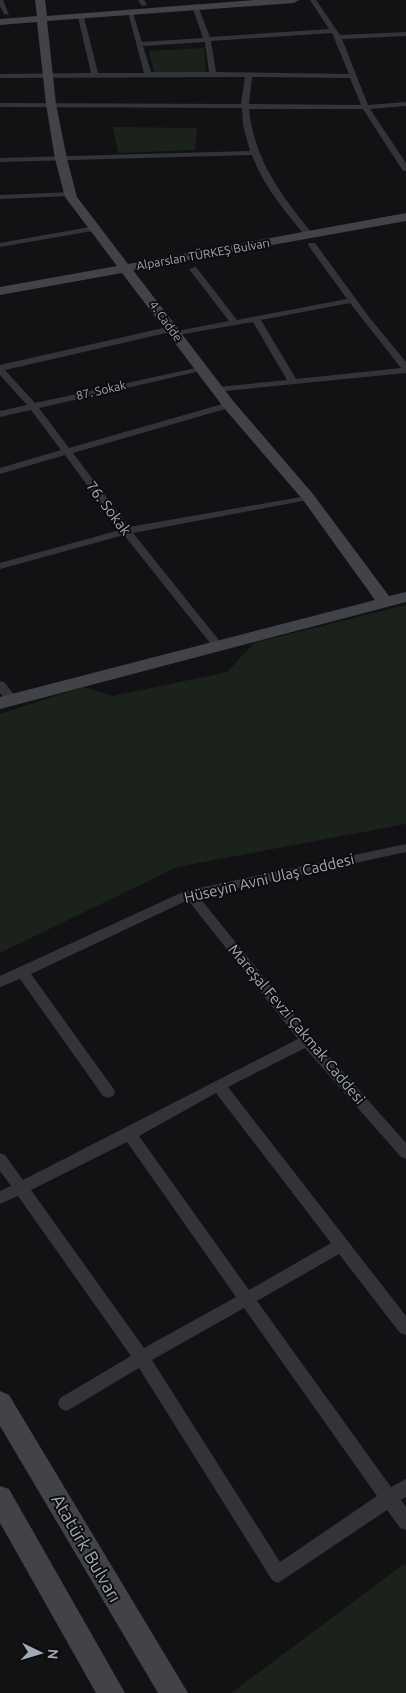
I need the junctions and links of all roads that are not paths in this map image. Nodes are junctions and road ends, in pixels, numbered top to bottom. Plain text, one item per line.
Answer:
1 (0, 0) edge
2 (212, 0) edge
3 (294, 0) edge
4 (313, 0) edge
5 (143, 2) edge
6 (195, 6) junction
7 (41, 10) edge
8 (130, 13) junction
9 (2, 17) edge
10 (81, 17) junction
11 (336, 34) junction
12 (406, 34) edge
13 (207, 40) junction
14 (139, 44) junction
15 (212, 74) junction
16 (249, 74) junction
17 (48, 75) junction
18 (96, 75) junction
19 (148, 75) junction
20 (0, 76) edge
21 (353, 76) junction
22 (51, 104) junction
23 (406, 104) edge
24 (0, 105) edge
25 (245, 105) junction
26 (365, 107) junction
27 (253, 152) junction
28 (61, 157) junction
29 (0, 160) edge
30 (406, 169) edge
31 (70, 194) junction
32 (0, 197) edge
33 (406, 217) edge
34 (94, 228) junction
35 (406, 229) edge
36 (310, 240) junction
37 (0, 245) edge
38 (193, 269) junction
39 (131, 273) junction
40 (0, 290) edge
41 (353, 300) junction
42 (0, 302) edge
43 (256, 319) junction
44 (235, 323) junction
45 (173, 331) junction
46 (202, 368) junction
47 (406, 369) edge
48 (1, 372) edge
49 (293, 382) junction
50 (218, 390) junction
51 (229, 404) junction
52 (33, 406) junction
53 (0, 414) edge
54 (66, 451) junction
55 (0, 471) edge
56 (308, 497) junction
57 (126, 531) junction
58 (0, 566) edge
59 (406, 597) edge
60 (385, 602) junction
61 (218, 646) junction
62 (0, 685) edge
63 (6, 701) edge
64 (406, 848) edge
65 (190, 894) junction
66 (22, 972) junction
67 (0, 982) edge
68 (307, 1041) junction
69 (218, 1085) junction
70 (108, 1092) dead end
71 (129, 1134) junction
72 (406, 1153) edge
73 (0, 1159) edge
74 (21, 1186) junction
75 (0, 1198) edge
76 (341, 1245) junction
77 (248, 1300) junction
78 (406, 1328) edge
79 (140, 1357) junction
80 (0, 1403) edge
81 (66, 1403) dead end
82 (406, 1487) edge
83 (0, 1498) edge
84 (389, 1500) junction
85 (406, 1522) edge
86 (110, 1693) edge
87 (174, 1693) edge

1 - 9 street
2 - 5 street
3 - 6 street
4 - 11 street
5 - 7 street
6 - 8 street
6 - 13 street
7 - 9 street
7 - 10 street
7 - 17 street, 4. Cadde
8 - 10 street
8 - 14 street
10 - 18 street
11 - 12 street
11 - 13 street
11 - 21 street
13 - 14 street
13 - 15 street
14 - 19 street
15 - 16 street
15 - 19 street
16 - 21 street
16 - 25 street
17 - 18 street
17 - 20 street
17 - 22 street, 4. Cadde
18 - 19 street
21 - 26 street
22 - 24 street
22 - 25 street
22 - 28 street, 4. Cadde
23 - 26 street
25 - 26 street
25 - 27 street
26 - 30 street
27 - 28 street
27 - 36 street
28 - 29 street
28 - 31 street, 4. Cadde
31 - 32 street
31 - 34 street, 4. Cadde
33 - 36 street, Alparslan TÜRKEŞ Bulvarı
34 - 37 street
34 - 39 street, 4. Cadde
35 - 36 street
36 - 38 street
36 - 39 street, Alparslan TÜRKEŞ Bulvarı
36 - 41 street
38 - 39 street
38 - 44 street
39 - 40 street, Alparslan TÜRKEŞ Bulvarı
39 - 42 street
39 - 45 street, 4. Cadde
41 - 43 street
41 - 47 street
43 - 44 street
43 - 49 street
44 - 45 street
45 - 46 street, 4. Cadde
45 - 48 street
46 - 50 street, 4. Cadde
46 - 52 street, 87. Sokak
47 - 49 street
48 - 52 street, 76. Sokak
49 - 50 street
50 - 51 street, 4. Cadde
51 - 54 street
51 - 56 street, 4. Cadde
52 - 53 street, 87. Sokak
52 - 54 street, 76. Sokak
54 - 55 street
54 - 57 street, 76. Sokak
56 - 57 street
56 - 60 street, 4. Cadde
57 - 58 street
57 - 61 street, 76. Sokak
59 - 60 street
60 - 61 street
61 - 63 street
62 - 63 street
64 - 65 street, Hüseyin Avni Ulaş Caddesi
65 - 66 street, Hüseyin Avni Ulaş Caddesi
65 - 68 street, Mareşal Fevzi Çakmak Caddesi
66 - 67 street, Hüseyin Avni Ulaş Caddesi
66 - 70 street
68 - 69 street
68 - 72 street, Mareşal Fevzi Çakmak Caddesi
69 - 71 street
69 - 76 street
71 - 74 street
71 - 77 street
73 - 74 street
74 - 75 street
74 - 79 street
76 - 77 street
76 - 78 street
77 - 79 street
77 - 84 street
79 - 81 street
79 - 84 street
80 - 87 street, Atatürk Bulvarı
82 - 84 street
83 - 86 street
84 - 85 street

